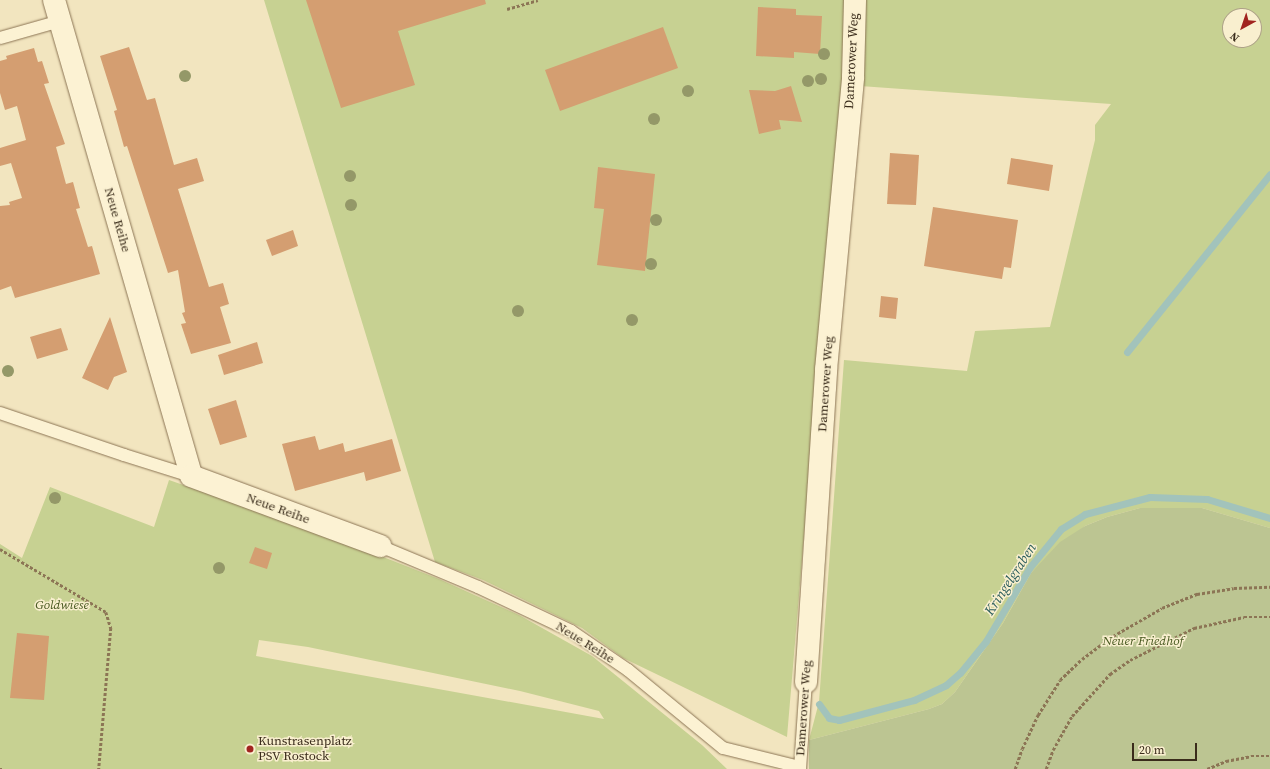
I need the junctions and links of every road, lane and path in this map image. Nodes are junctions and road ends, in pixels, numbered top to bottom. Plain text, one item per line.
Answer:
1 (54, 0) edge
2 (538, 0) edge
3 (855, 0) edge
4 (507, 9) dead end
5 (60, 21) junction
6 (0, 38) edge
7 (0, 413) edge
8 (190, 476) junction
9 (380, 546) joint
10 (0, 549) edge
11 (1270, 587) edge
12 (1270, 617) edge
13 (806, 682) joint
14 (1270, 756) edge
15 (800, 768) edge
16 (99, 769) edge
17 (1015, 769) edge
18 (1046, 769) edge
19 (1207, 769) edge

1 - 5 street, Neue Reihe
2 - 4 path
3 - 13 street, Damerower Weg
5 - 6 lane
5 - 8 street, Neue Reihe
7 - 8 lane
8 - 9 street, Neue Reihe
9 - 15 lane, Neue Reihe
10 - 16 path
11 - 17 path
12 - 18 path
13 - 15 lane, Damerower Weg
14 - 19 path

